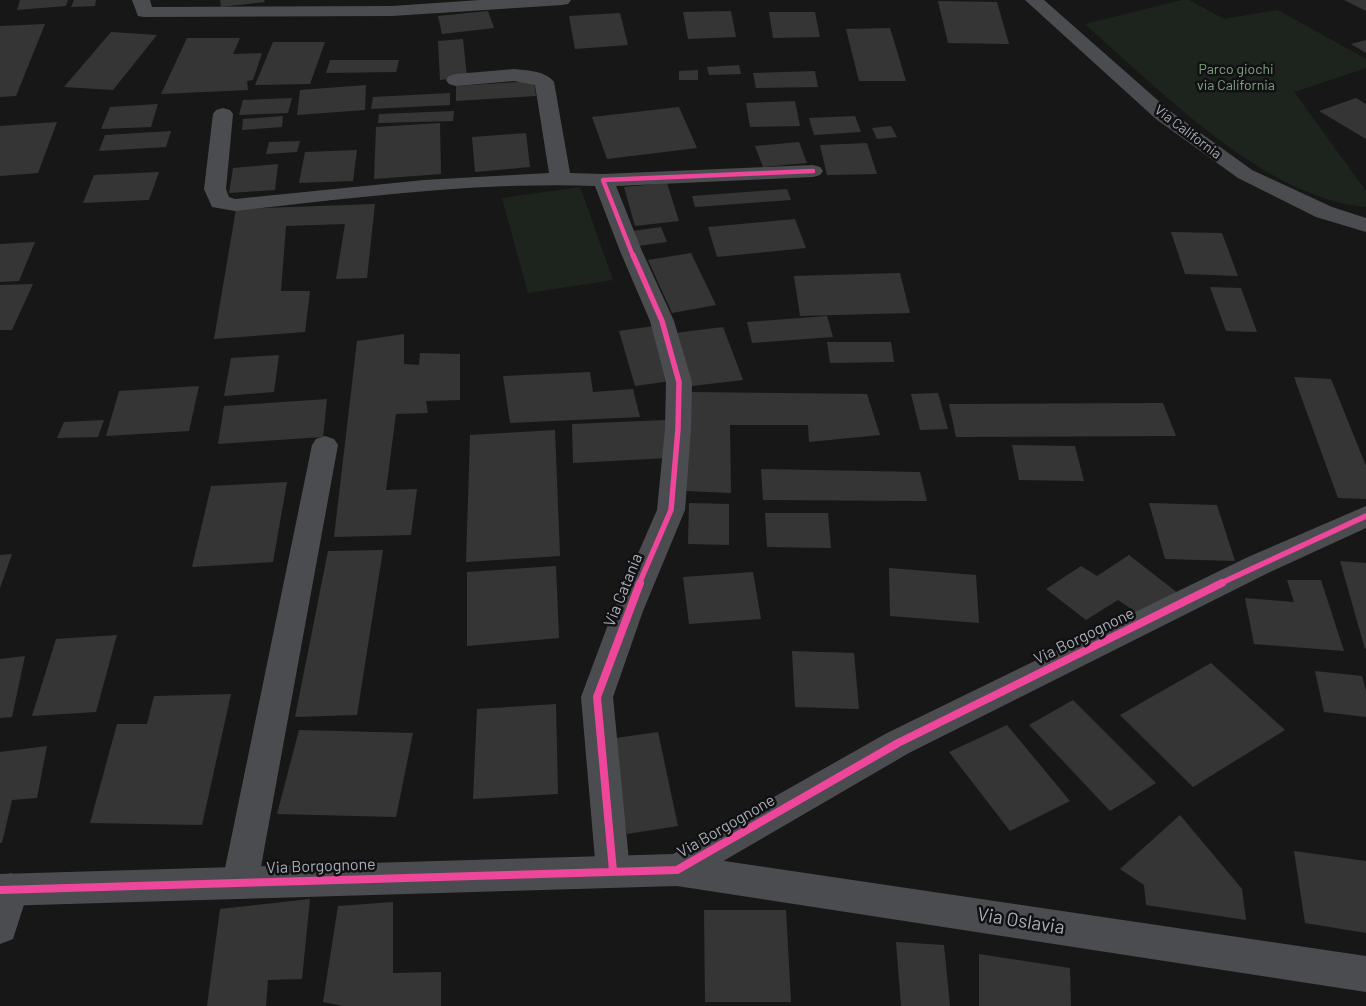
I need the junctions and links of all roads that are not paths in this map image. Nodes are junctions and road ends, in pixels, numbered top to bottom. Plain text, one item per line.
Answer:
1 (141, 0) edge
2 (562, 0) edge
3 (1034, 0) edge
4 (456, 80) dead end
5 (223, 114) dead end
6 (814, 171) dead end
7 (560, 178) junction
8 (603, 180) junction
9 (1366, 226) edge
10 (325, 445) dead end
11 (1366, 516) edge
12 (677, 870) junction
13 (613, 871) junction
14 (240, 883) junction
15 (5, 890) edge
16 (0, 927) edge
17 (1366, 974) edge

1 - 2 street
3 - 9 street, Via California
4 - 7 street
5 - 7 street
6 - 8 street
7 - 8 street
8 - 13 street, Via Catania
10 - 14 street, Via Borgognone
11 - 12 street, Via Borgognone
12 - 13 street, Via Borgognone
12 - 17 street, Via Oslavia
13 - 14 street, Via Borgognone
14 - 15 street, Via Borgognone
15 - 16 street

